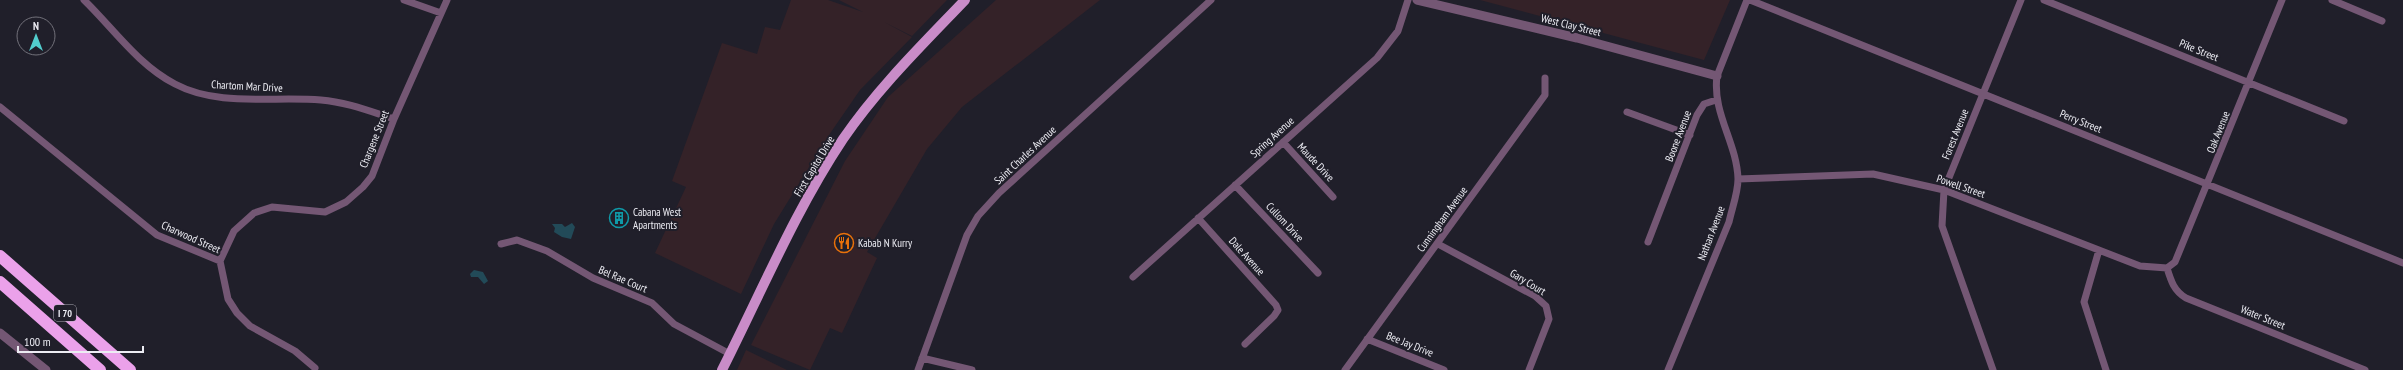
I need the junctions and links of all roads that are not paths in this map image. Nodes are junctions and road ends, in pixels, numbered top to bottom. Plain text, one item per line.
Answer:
1 (84, 0) edge
2 (404, 0) edge
3 (446, 0) edge
4 (965, 0) edge
5 (1211, 0) edge
6 (1408, 0) edge
7 (1417, 0) edge
8 (1747, 0) edge
9 (1750, 0) edge
10 (2022, 0) edge
11 (2044, 0) edge
12 (2282, 0) edge
13 (2332, 0) edge
14 (441, 13) junction
15 (2382, 21) dead end
16 (1717, 76) junction
17 (1545, 78) dead end
18 (2250, 82) junction
19 (1983, 94) junction
20 (1716, 100) junction
21 (0, 107) edge
22 (1627, 112) dead end
23 (394, 119) junction
24 (2344, 121) dead end
25 (1690, 135) junction
26 (1282, 142) junction
27 (1738, 179) junction
28 (2208, 184) junction
29 (1235, 185) junction
30 (1944, 190) junction
31 (1332, 197) dead end
32 (1198, 218) junction
33 (1648, 242) dead end
34 (501, 244) dead end
35 (1438, 244) junction
36 (2099, 250) junction
37 (0, 256) edge
38 (220, 261) junction
39 (2403, 263) edge
40 (2166, 268) junction
41 (1318, 273) dead end
42 (1133, 277) dead end
43 (0, 282) edge
44 (0, 333) edge
45 (1367, 339) junction
46 (1245, 344) dead end
47 (730, 354) junction
48 (922, 358) junction
49 (315, 368) dead end
50 (46, 370) edge
51 (100, 370) edge
52 (130, 370) edge
53 (722, 370) edge
54 (918, 370) edge
55 (972, 370) edge
56 (1345, 370) edge
57 (1444, 370) edge
58 (1529, 370) edge
59 (1668, 370) edge
60 (1993, 370) edge
61 (2106, 370) edge
62 (2365, 370) edge

1 - 23 street, Chartom Mar Drive
2 - 14 street
3 - 14 street, Chargene Street
4 - 47 main road, First Capitol Drive
5 - 48 street, Saint Charles Avenue
6 - 26 street, Spring Avenue
7 - 16 street, West Clay Street
8 - 16 street
9 - 19 street, Perry Street
10 - 19 street, Forest Avenue
11 - 18 street, Pike Street
12 - 18 street, Oak Avenue
13 - 15 street
14 - 23 street, Chargene Street
16 - 20 street
17 - 35 street, Cunningham Avenue
18 - 24 street, Pike Street
18 - 28 street, Oak Avenue
19 - 28 street, Perry Street
19 - 30 street, Forest Avenue
20 - 25 street, Boone Avenue
20 - 27 street, Nathan Avenue
21 - 38 street, Charwood Street
22 - 25 street
23 - 38 street, Chargene Street
25 - 33 street, Boone Avenue
26 - 29 street, Spring Avenue
26 - 31 street, Maude Drive
27 - 30 street, Powell Street
27 - 59 street, Nathan Avenue
28 - 39 street, Perry Street
28 - 40 street, Oak Avenue
29 - 32 street, Spring Avenue
29 - 41 street, Cullom Drive
30 - 36 street, Powell Street
30 - 60 street, Forest Avenue
32 - 42 street, Spring Avenue
32 - 46 street, Dale Avenue
34 - 47 street, Bel Rae Court
35 - 45 street, Cunningham Avenue
35 - 58 street, Gary Court
36 - 40 street, Powell Street
36 - 61 street
37 - 52 highway, I 70
38 - 49 street, Charwood Street
40 - 62 street, Water Street
43 - 51 highway, I 70
44 - 50 street
45 - 56 street, Cunningham Avenue
45 - 57 street, Bee Jay Drive
47 - 53 main road, First Capitol Drive
48 - 54 street, Saint Charles Avenue
48 - 55 street

